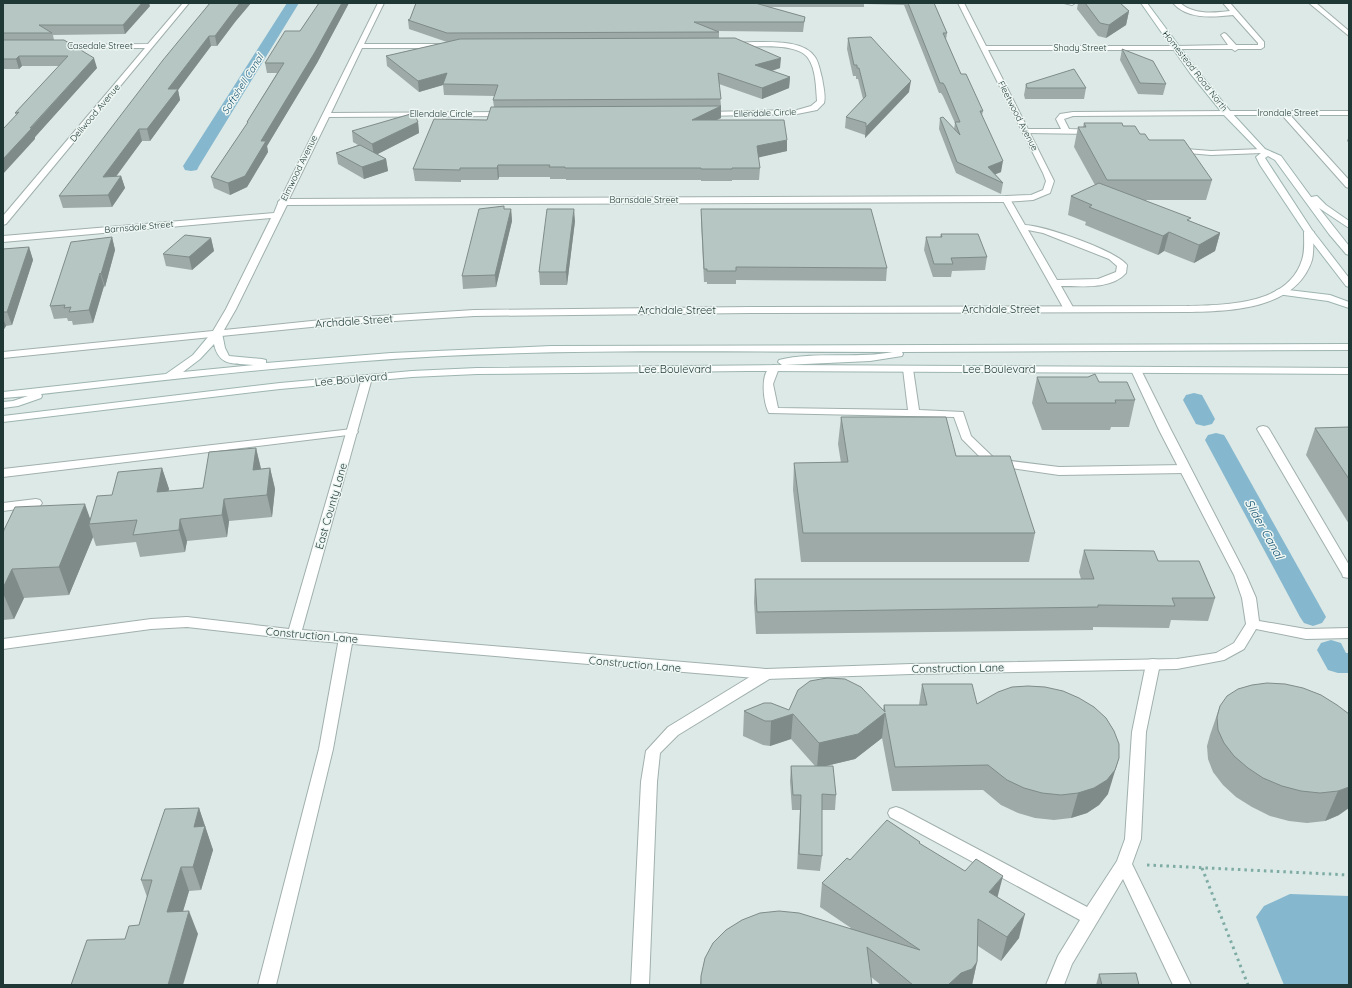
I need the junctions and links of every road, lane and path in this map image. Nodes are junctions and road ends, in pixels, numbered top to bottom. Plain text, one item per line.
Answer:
1 (186, 3) edge
2 (381, 3) edge
3 (961, 3) edge
4 (1067, 3) edge
5 (1072, 3) edge
6 (1144, 3) edge
7 (1176, 3) edge
8 (1226, 3) edge
9 (1312, 3) edge
10 (1236, 12) junction
11 (1349, 34) edge
12 (1224, 35) dead end
13 (731, 45) edge
14 (49, 46) edge
15 (150, 46) junction
16 (360, 46) junction
17 (455, 46) edge
18 (984, 48) junction
19 (1176, 48) junction
20 (1235, 49) junction
21 (1227, 113) junction
22 (1284, 113) junction
23 (1349, 113) edge
24 (511, 114) edge
25 (699, 114) edge
26 (327, 115) junction
27 (1026, 130) junction
28 (1066, 131) junction
29 (1104, 132) edge
30 (1166, 147) edge
31 (1264, 153) junction
32 (1296, 184) junction
33 (1349, 185) edge
34 (1006, 199) junction
35 (282, 202) junction
36 (276, 215) junction
37 (3, 222) edge
38 (1349, 225) edge
39 (1022, 227) junction
40 (1309, 232) junction
41 (3, 239) edge
42 (1349, 252) edge
43 (1054, 283) junction
44 (1349, 284) edge
45 (1280, 292) junction
46 (1349, 305) edge
47 (1069, 309) junction
48 (217, 333) junction
49 (1349, 347) edge
50 (919, 349) junction
51 (3, 355) edge
52 (369, 358) junction
53 (295, 364) junction
54 (774, 368) junction
55 (908, 369) junction
56 (1136, 370) junction
57 (1349, 371) edge
58 (160, 378) junction
59 (367, 378) junction
60 (58, 389) junction
61 (3, 395) edge
62 (3, 405) edge
63 (914, 412) junction
64 (3, 419) edge
65 (1263, 429) dead end
66 (352, 432) junction
67 (1185, 469) junction
68 (3, 473) edge
69 (36, 503) dead end
70 (3, 508) edge
71 (1349, 574) edge
72 (1253, 624) junction
73 (1349, 633) edge
74 (294, 634) junction
75 (346, 638) junction
76 (3, 644) edge
77 (1153, 664) junction
78 (766, 674) junction
79 (896, 813) dead end
80 (1124, 864) junction
81 (1202, 868) junction
82 (1349, 875) edge
83 (1090, 917) junction
84 (267, 985) edge
85 (640, 985) edge
86 (1055, 985) edge
87 (1182, 985) edge
88 (1248, 985) edge

1 - 15 street, Dellwood Avenue
2 - 16 street, Elmwood Avenue
3 - 18 street, Fleetwood Avenue
4 - 5 street
6 - 19 street, Homestead Road North
7 - 10 street
8 - 10 street
9 - 11 street
10 - 20 street, Shady Street
12 - 20 street
13 - 25 street, Ellendale Circle
14 - 15 street, Casedale Street
15 - 37 street, Dellwood Avenue
16 - 17 street
16 - 26 street, Elmwood Avenue
18 - 19 street, Shady Street
18 - 27 street, Fleetwood Avenue
19 - 20 street, Shady Street
19 - 21 street, Homestead Road North
21 - 22 street, Irondale Street
21 - 28 street, Irondale Street
21 - 31 street, Homestead Road North
22 - 23 street, Irondale Street
22 - 33 street
24 - 26 street, Ellendale Circle
26 - 35 street, Elmwood Avenue
27 - 28 street
27 - 34 street, Fleetwood Avenue
28 - 29 street
30 - 31 street
31 - 32 street, Homestead Road North
31 - 40 street
32 - 38 street
32 - 42 street, Homestead Road North
34 - 35 street, Barnsdale Street
34 - 39 street
35 - 36 street, Elmwood Avenue
36 - 41 street, Barnsdale Street
36 - 48 street, Elmwood Avenue
39 - 43 street
39 - 43 street
40 - 44 street
40 - 45 street, Archdale Street
43 - 47 street
45 - 46 street
45 - 47 street, Archdale Street
47 - 48 street, Archdale Street
48 - 51 street, Archdale Street
48 - 53 street
48 - 58 street, Elmwood Avenue
49 - 50 street, Lee Boulevard
50 - 52 street, Lee Boulevard
50 - 54 street
52 - 53 street, Lee Boulevard
52 - 59 street, East County Lane
53 - 58 street, Lee Boulevard
54 - 55 street, Lee Boulevard
54 - 59 street, Lee Boulevard
54 - 63 street
55 - 56 street, Lee Boulevard
55 - 63 street
56 - 57 street, Lee Boulevard
56 - 67 street
58 - 60 street, Lee Boulevard
59 - 64 street, Lee Boulevard
59 - 66 street, East County Lane
60 - 61 street, Lee Boulevard
60 - 62 street
63 - 67 street
65 - 71 street
66 - 68 street
66 - 74 street, East County Lane
67 - 72 street
69 - 70 street
72 - 73 street
72 - 77 street, Construction Lane
74 - 75 street, Construction Lane
74 - 76 street, Construction Lane
75 - 78 street, Construction Lane
75 - 84 street
77 - 78 street, Construction Lane
77 - 80 street
78 - 85 street
79 - 83 street
80 - 81 path
80 - 83 street
80 - 87 street
81 - 82 path
81 - 88 path
83 - 86 street

